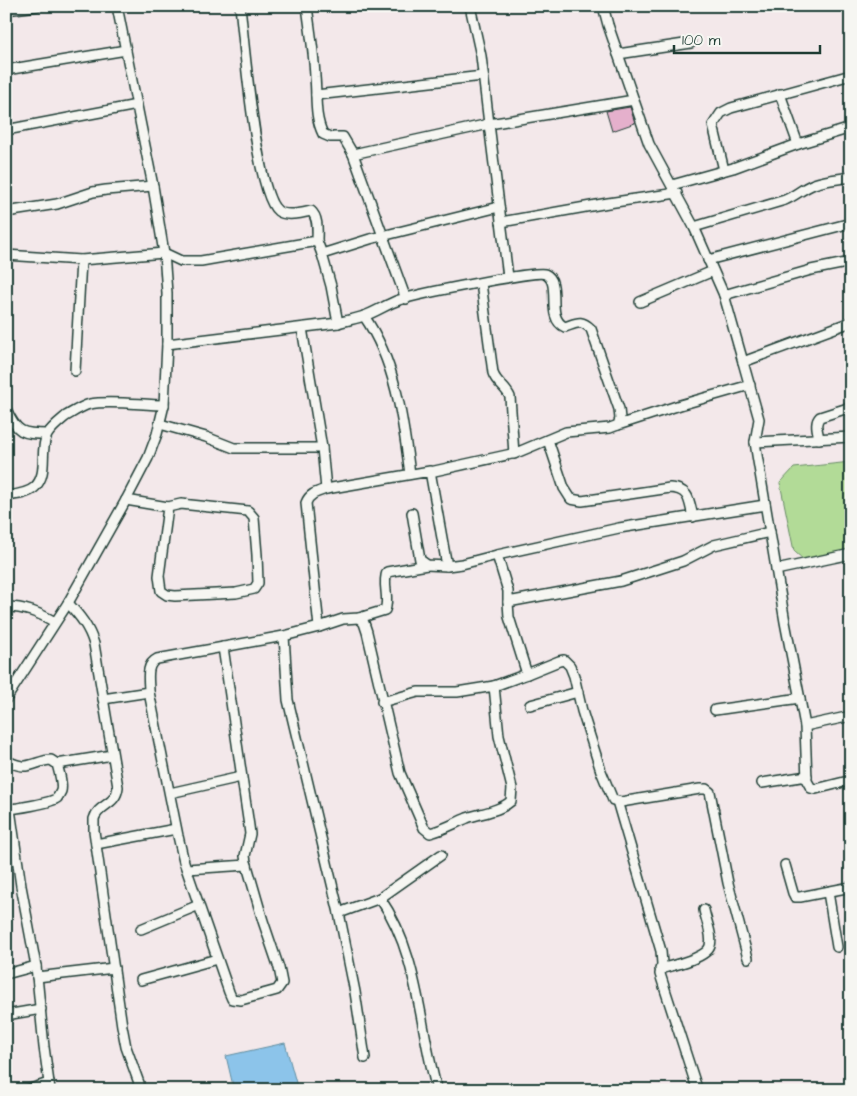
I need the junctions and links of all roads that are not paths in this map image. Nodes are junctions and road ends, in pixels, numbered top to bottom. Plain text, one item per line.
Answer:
1 (37, 6) edge
2 (117, 6) edge
3 (240, 6) edge
4 (307, 6) edge
5 (470, 6) edge
6 (603, 6) edge
7 (6, 10) edge
8 (691, 43) dead end
9 (126, 50) junction
10 (618, 54) junction
11 (6, 70) edge
12 (851, 75) edge
13 (483, 76) junction
14 (780, 94) junction
15 (316, 95) junction
16 (634, 100) junction
17 (137, 105) junction
18 (489, 124) junction
19 (851, 128) edge
20 (6, 130) edge
21 (798, 144) junction
22 (353, 154) junction
23 (724, 170) junction
24 (851, 177) edge
25 (152, 186) junction
26 (674, 189) junction
27 (499, 207) junction
28 (6, 212) edge
29 (501, 222) junction
30 (851, 223) edge
31 (694, 227) junction
32 (384, 236) junction
33 (318, 241) junction
34 (164, 253) junction
35 (322, 254) junction
36 (6, 256) edge
37 (81, 260) junction
38 (708, 260) junction
39 (851, 262) edge
40 (713, 271) junction
41 (508, 277) junction
42 (481, 283) junction
43 (724, 294) junction
44 (406, 298) junction
45 (640, 302) dead end
46 (364, 316) junction
47 (338, 322) junction
48 (851, 322) edge
49 (302, 328) junction
50 (167, 344) junction
51 (743, 362) junction
52 (75, 371) dead end
53 (750, 385) junction
54 (164, 406) junction
55 (851, 407) edge
56 (6, 410) edge
57 (160, 424) junction
58 (618, 425) junction
59 (47, 434) junction
60 (851, 437) edge
61 (819, 439) junction
62 (548, 440) junction
63 (755, 442) junction
64 (322, 448) junction
65 (514, 454) junction
66 (430, 472) junction
67 (410, 474) junction
68 (326, 489) junction
69 (6, 496) edge
70 (126, 500) junction
71 (765, 505) junction
72 (168, 507) junction
73 (412, 513) dead end
74 (693, 517) junction
75 (770, 532) junction
76 (851, 554) edge
77 (497, 555) junction
78 (427, 565) junction
79 (447, 566) junction
80 (776, 570) junction
81 (508, 602) junction
82 (68, 603) junction
83 (6, 607) edge
84 (359, 618) junction
85 (55, 622) junction
86 (319, 627) junction
87 (284, 636) junction
88 (223, 647) junction
89 (527, 674) junction
90 (494, 686) junction
91 (149, 692) junction
92 (578, 692) junction
93 (800, 698) junction
94 (6, 699) edge
95 (103, 699) junction
96 (382, 702) junction
97 (530, 705) dead end
98 (715, 710) dead end
99 (851, 716) edge
100 (805, 726) junction
101 (112, 755) junction
102 (6, 761) edge
103 (57, 764) junction
104 (807, 776) junction
105 (241, 777) junction
106 (850, 782) edge
107 (762, 783) dead end
108 (170, 793) junction
109 (617, 801) junction
110 (8, 809) edge
111 (176, 829) junction
112 (96, 844) junction
113 (441, 855) dead end
114 (247, 865) junction
115 (785, 865) dead end
116 (187, 869) junction
117 (851, 887) edge
118 (828, 892) junction
119 (380, 898) junction
120 (199, 905) junction
121 (704, 910) dead end
122 (339, 913) junction
123 (141, 929) dead end
124 (838, 947) dead end
125 (748, 958) dead end
126 (217, 959) junction
127 (36, 966) junction
128 (114, 968) junction
129 (660, 969) junction
130 (6, 974) edge
131 (37, 977) junction
132 (141, 980) dead end
133 (41, 1009) junction
134 (6, 1015) edge
135 (364, 1058) dead end
136 (696, 1084) dead end
137 (49, 1086) edge
138 (27, 1090) edge
139 (136, 1090) edge
140 (437, 1090) edge

1 - 7 street
2 - 9 street
3 - 33 street
4 - 15 street
5 - 13 street
6 - 10 street
8 - 10 street
9 - 11 street
9 - 17 street
10 - 16 street
12 - 14 street
13 - 15 street
13 - 18 street
14 - 21 street
14 - 23 street
15 - 22 street
16 - 18 street
16 - 26 street
17 - 20 street
17 - 25 street
18 - 22 street
18 - 27 street
19 - 21 street
21 - 23 street
22 - 32 street
23 - 26 street
24 - 31 street
25 - 28 street
25 - 34 street
26 - 29 street
26 - 31 street
27 - 29 street
27 - 32 street
29 - 41 street
30 - 38 street
31 - 38 street
32 - 35 street
32 - 44 street
33 - 34 street
33 - 35 street
34 - 37 street
34 - 50 street
35 - 47 street
36 - 37 street
37 - 52 street
38 - 40 street
39 - 43 street
40 - 43 street
40 - 45 street
41 - 42 street
41 - 58 street
42 - 44 street
42 - 65 street
43 - 51 street
44 - 46 street
46 - 47 street
46 - 67 street
47 - 49 street
48 - 51 street
49 - 50 street
49 - 64 street
50 - 54 street
51 - 53 street
53 - 58 street
53 - 63 street
54 - 57 street
54 - 59 street
55 - 61 street
56 - 59 street
57 - 64 street
57 - 70 street
58 - 62 street
59 - 69 street
60 - 61 street
61 - 63 street
62 - 65 street
62 - 74 street
63 - 71 street
64 - 68 street
65 - 66 street
66 - 67 street
66 - 79 street
67 - 68 street
68 - 86 street
70 - 72 street
70 - 82 street
71 - 74 street
71 - 75 street
72 - 72 street
73 - 78 street
74 - 77 street
75 - 80 street
75 - 81 street
76 - 80 street
77 - 79 street
77 - 81 street
78 - 79 street
78 - 84 street
80 - 93 street
81 - 89 street
82 - 85 street
82 - 95 street
83 - 85 street
84 - 86 street
84 - 96 street
85 - 94 street
86 - 87 street
87 - 88 street
87 - 122 street
88 - 91 street
88 - 105 street
89 - 90 street
89 - 92 street
90 - 96 street
90 - 96 street
91 - 95 street
91 - 108 street
92 - 97 street
92 - 109 street
93 - 98 street
93 - 100 street
95 - 101 street
99 - 100 street
100 - 104 street
101 - 103 street
101 - 112 street
102 - 103 street
103 - 110 street
104 - 106 street
104 - 107 street
105 - 108 street
105 - 114 street
108 - 111 street
109 - 125 street
109 - 129 street
110 - 127 street
111 - 112 street
111 - 116 street
112 - 128 street
113 - 119 street
114 - 116 street
114 - 126 street
115 - 118 street
116 - 120 street
117 - 118 street
118 - 124 street
119 - 122 street
119 - 140 street
120 - 123 street
120 - 126 street
121 - 129 street
122 - 135 street
126 - 132 street
127 - 130 street
127 - 131 street
128 - 131 street
128 - 139 street
129 - 136 street
131 - 133 street
133 - 134 street
133 - 137 street
137 - 138 street

